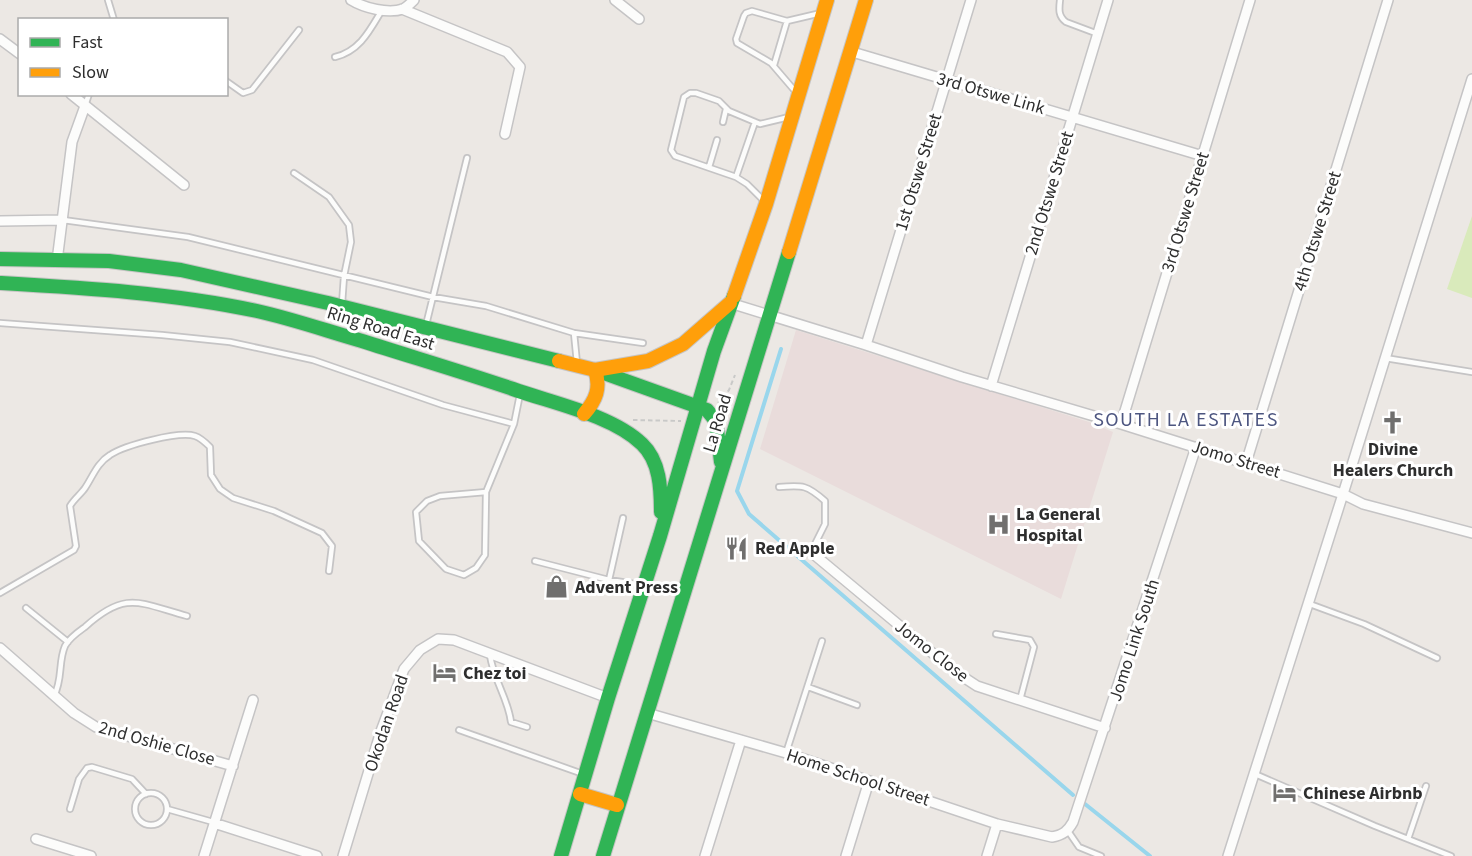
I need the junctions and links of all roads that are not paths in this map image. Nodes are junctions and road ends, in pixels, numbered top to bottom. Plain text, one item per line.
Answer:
1 (108, 0) edge
2 (351, 0) edge
3 (414, 0) edge
4 (615, 0) edge
5 (866, 0) edge
6 (971, 0) edge
7 (1060, 0) edge
8 (1108, 0) edge
9 (1250, 0) edge
10 (1388, 0) edge
11 (825, 6) edge
12 (402, 9) junction
13 (382, 10) junction
14 (113, 18) edge
15 (639, 19) dead end
16 (787, 21) junction
17 (299, 30) dead end
18 (1098, 34) junction
19 (0, 39) edge
20 (849, 51) junction
21 (18, 52) edge
22 (335, 57) dead end
23 (774, 65) junction
24 (1472, 79) edge
25 (947, 80) junction
26 (228, 82) edge
27 (799, 95) junction
28 (73, 96) edge
29 (88, 96) edge
30 (85, 106) junction
31 (726, 109) junction
32 (793, 116) junction
33 (1072, 117) junction
34 (723, 122) dead end
35 (755, 122) junction
36 (505, 134) dead end
37 (717, 140) dead end
38 (1203, 156) junction
39 (467, 158) dead end
40 (709, 167) junction
41 (294, 173) dead end
42 (736, 177) junction
43 (184, 185) dead end
44 (766, 204) junction
45 (63, 220) junction
46 (0, 221) edge
47 (0, 260) edge
48 (57, 261) junction
49 (344, 276) junction
50 (0, 283) edge
51 (433, 297) junction
52 (730, 303) junction
53 (342, 307) junction
54 (769, 315) junction
55 (0, 323) edge
56 (426, 329) junction
57 (574, 333) junction
58 (644, 343) dead end
59 (866, 345) junction
60 (1385, 358) junction
61 (577, 366) junction
62 (595, 370) junction
63 (1472, 372) edge
64 (991, 386) junction
65 (521, 392) junction
66 (698, 408) junction
67 (584, 414) junction
68 (514, 424) junction
69 (1121, 424) junction
70 (1196, 447) junction
71 (1246, 462) junction
72 (721, 472) junction
73 (779, 487) dead end
74 (486, 492) junction
75 (1343, 494) junction
76 (623, 518) dead end
77 (1472, 533) edge
78 (660, 536) junction
79 (811, 552) joint
80 (535, 561) dead end
81 (329, 570) dead end
82 (609, 580) junction
83 (645, 586) junction
84 (0, 593) edge
85 (1307, 603) junction
86 (26, 608) dead end
87 (187, 616) dead end
88 (996, 634) dead end
89 (822, 641) dead end
90 (68, 642) junction
91 (0, 648) edge
92 (490, 656) junction
93 (1437, 658) dead end
94 (808, 687) junction
95 (54, 696) junction
96 (608, 698) junction
97 (253, 699) dead end
98 (1020, 700) junction
99 (857, 705) dead end
100 (647, 713) junction
101 (527, 727) dead end
102 (1105, 728) junction
103 (459, 730) dead end
104 (741, 740) junction
105 (786, 753) junction
106 (233, 766) junction
107 (1254, 774) junction
108 (586, 775) junction
109 (869, 781) junction
110 (1426, 786) dead end
111 (146, 794) junction
112 (580, 794) junction
113 (617, 805) junction
114 (70, 809) dead end
115 (167, 809) junction
116 (214, 823) junction
117 (997, 824) junction
118 (1068, 831) junction
119 (36, 839) dead end
120 (1408, 839) junction
121 (91, 856) edge
122 (204, 856) edge
123 (317, 856) edge
124 (343, 856) edge
125 (561, 856) edge
126 (603, 856) edge
127 (705, 856) edge
128 (846, 856) edge
129 (987, 856) edge
130 (1101, 856) edge
131 (1228, 856) edge
132 (1451, 856) edge

1 - 14 lane
2 - 13 street
3 - 12 street
4 - 15 street
5 - 20 main road, La Road
6 - 25 street, 1st Otswe Street
7 - 18 lane
8 - 18 street, 2nd Otswe Street
9 - 38 street, 3rd Otswe Street
10 - 71 street, 4th Otswe Street
11 - 16 lane
11 - 27 main road, La Road
12 - 13 street
12 - 36 street
13 - 22 lane
16 - 23 lane
16 - 23 lane
17 - 26 lane
18 - 33 street, 2nd Otswe Street
19 - 21 street
20 - 25 street, 3rd Otswe Link
20 - 54 main road, La Road
23 - 27 lane
24 - 60 street
25 - 33 street, 3rd Otswe Link
25 - 59 street, 1st Otswe Street
27 - 32 main road, La Road
28 - 30 street
29 - 30 lane
30 - 43 street
30 - 45 street
31 - 34 lane
31 - 35 lane
31 - 40 lane
32 - 35 lane
32 - 44 main road, La Road
33 - 38 street, 3rd Otswe Link
33 - 64 street, 2nd Otswe Street
35 - 42 lane
37 - 40 lane
38 - 69 street, 3rd Otswe Street
39 - 51 lane
40 - 42 lane
41 - 49 lane
42 - 44 lane
44 - 52 main road, La Road
45 - 46 street
45 - 48 street
45 - 49 lane
47 - 48 main road, Ring Road East
48 - 53 main road, Ring Road East
49 - 51 lane
49 - 53 lane
50 - 65 main road, Ring Road East
51 - 56 lane
51 - 57 lane
52 - 54 street, Jomo Street
52 - 62 main road, Ring Road East
52 - 66 main road, La Road
53 - 56 main road, Ring Road East
54 - 59 street, Jomo Street
54 - 72 main road, La Road
55 - 68 lane
56 - 61 main road, Ring Road East
57 - 58 lane
57 - 61 lane
59 - 64 street, Jomo Street
60 - 63 lane
60 - 75 street
61 - 62 main road, Ring Road East
62 - 66 main road
62 - 67 main road
64 - 69 street, Jomo Street
65 - 67 main road, Ring Road East
65 - 68 lane
66 - 72 main road
66 - 78 main road, La Road
67 - 78 main road, Ring Road East
68 - 74 lane
69 - 70 street, Jomo Street
70 - 71 street, Jomo Street
70 - 102 street, Jomo Link South
71 - 75 street, Jomo Street
72 - 100 main road, La Road
73 - 79 lane
74 - 74 lane
75 - 77 street, Jomo Street
75 - 85 street
76 - 82 lane
78 - 83 main road, La Road
79 - 98 street, Jomo Close
80 - 82 lane
81 - 84 lane
82 - 83 lane
83 - 96 main road, La Road
85 - 93 lane
85 - 107 street
86 - 90 lane
87 - 90 lane
88 - 98 lane
89 - 94 lane
90 - 95 lane
91 - 95 street, 2nd Oshie Close
92 - 96 street, Okodan Road
92 - 101 lane
92 - 124 street, Okodan Road
94 - 99 lane
94 - 105 lane
95 - 106 street, 2nd Oshie Close
96 - 108 main road, La Road
97 - 106 street
98 - 102 street, Jomo Close
100 - 104 street, Home School Street
100 - 113 main road, La Road
102 - 118 street, Jomo Link South
103 - 108 lane
104 - 105 street, Home School Street
104 - 127 street
105 - 109 street, Home School Street
106 - 116 street
107 - 120 lane
107 - 131 street
108 - 112 main road, La Road
109 - 117 street, Home School Street
109 - 128 street
110 - 120 lane
111 - 114 lane
111 - 115 lane
111 - 115 lane
112 - 113 main road
112 - 125 main road, La Road
113 - 126 main road, La Road
115 - 116 lane
116 - 122 street
116 - 123 street
117 - 118 street, Home School Street
117 - 129 street
118 - 130 lane
119 - 121 street
120 - 132 lane

